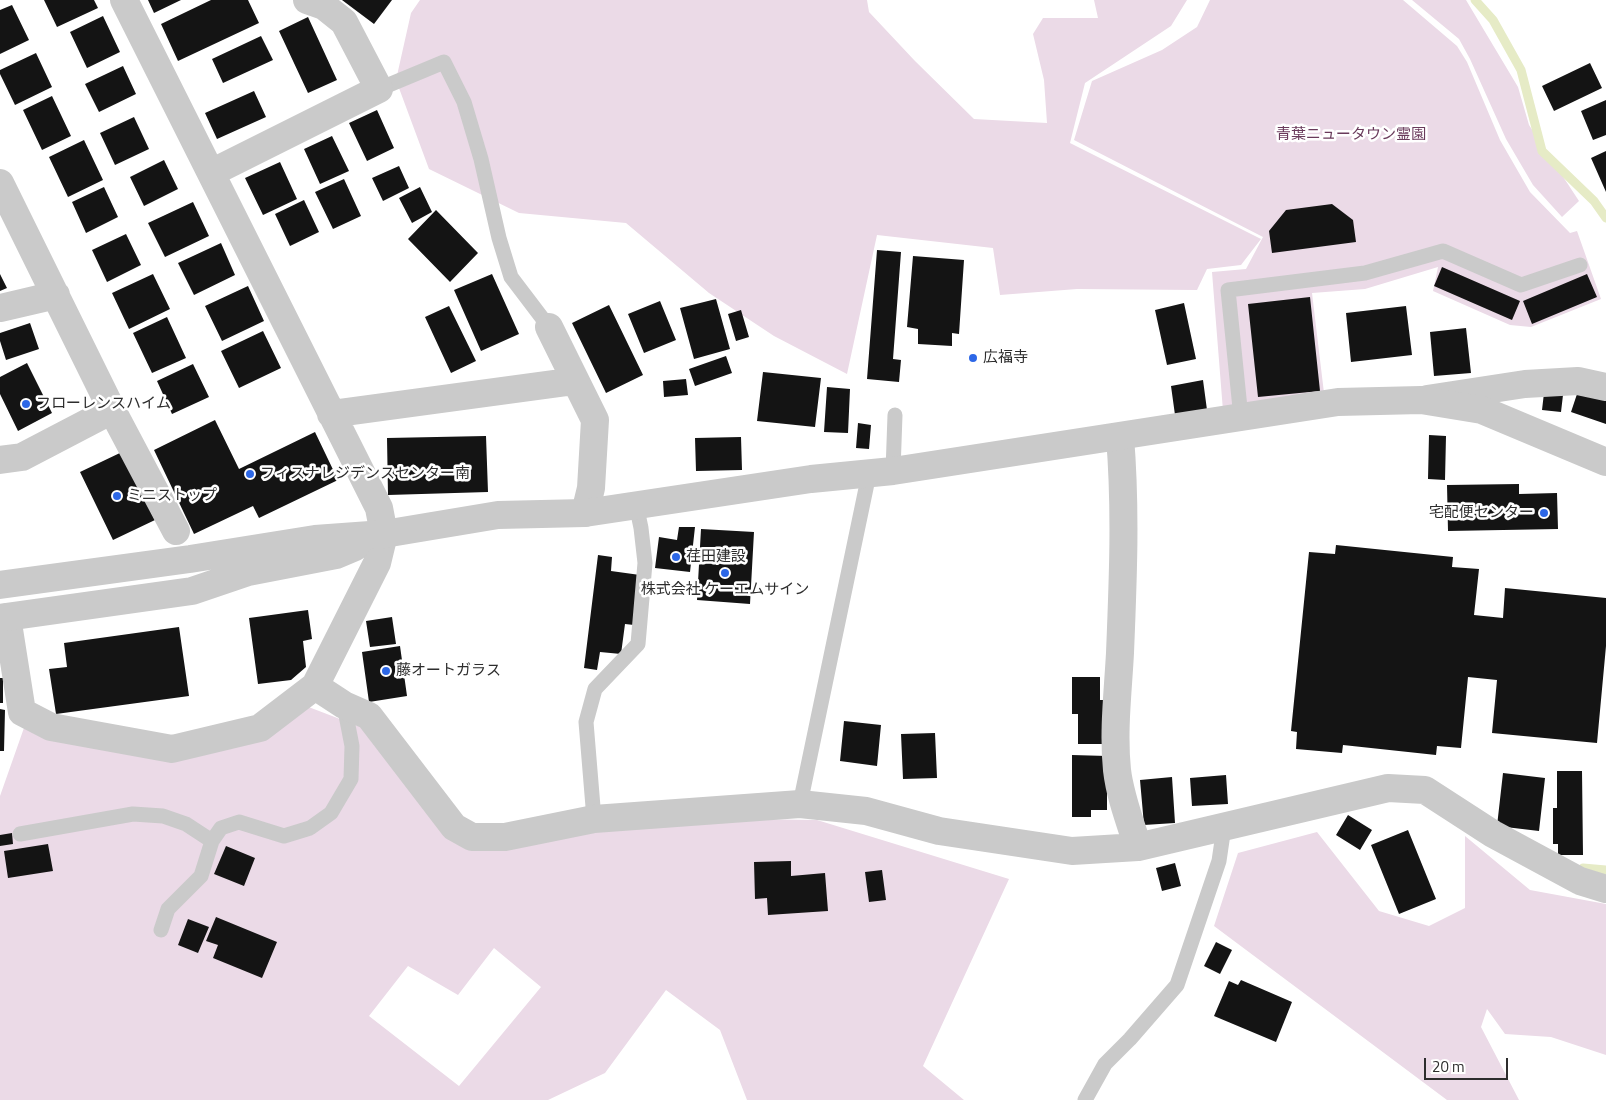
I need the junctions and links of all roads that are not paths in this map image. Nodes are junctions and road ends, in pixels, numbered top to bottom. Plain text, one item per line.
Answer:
1 (124, 0) edge
2 (307, 0) edge
3 (379, 89) junction
4 (211, 173) junction
5 (0, 183) edge
6 (1580, 265) dead end
7 (56, 295) junction
8 (0, 308) edge
9 (549, 326) joint
10 (575, 381) junction
11 (1606, 387) edge
12 (1421, 400) junction
13 (112, 410) junction
14 (332, 414) junction
15 (895, 416) dead end
16 (1241, 418) junction
17 (1120, 436) junction
18 (0, 460) edge
19 (1606, 462) edge
20 (881, 472) junction
21 (636, 504) junction
22 (585, 513) junction
23 (176, 531) dead end
24 (384, 534) junction
25 (0, 585) edge
26 (3, 617) edge
27 (315, 686) junction
28 (344, 705) junction
29 (800, 804) junction
30 (594, 819) junction
31 (1224, 826) junction
32 (20, 834) dead end
33 (212, 841) junction
34 (1138, 847) junction
35 (1606, 888) edge
36 (161, 930) dead end
37 (1085, 1100) edge

1 - 4 street
2 - 3 street
3 - 4 street
3 - 9 lane
4 - 14 street
5 - 7 street
6 - 16 lane
7 - 8 street
7 - 13 street
9 - 10 street
10 - 14 street
10 - 22 street
11 - 12 street
12 - 16 street
12 - 19 street
13 - 18 street
13 - 23 street
14 - 24 street
15 - 20 lane
16 - 17 street
17 - 20 street
17 - 34 street
20 - 21 street
20 - 29 lane
21 - 22 street
21 - 30 lane
22 - 24 street
24 - 25 street
24 - 26 street
24 - 27 street
26 - 27 street
27 - 28 street
28 - 30 street
28 - 33 lane
29 - 30 street
29 - 34 street
31 - 34 street
31 - 35 street
31 - 37 lane
32 - 33 lane
33 - 36 lane

